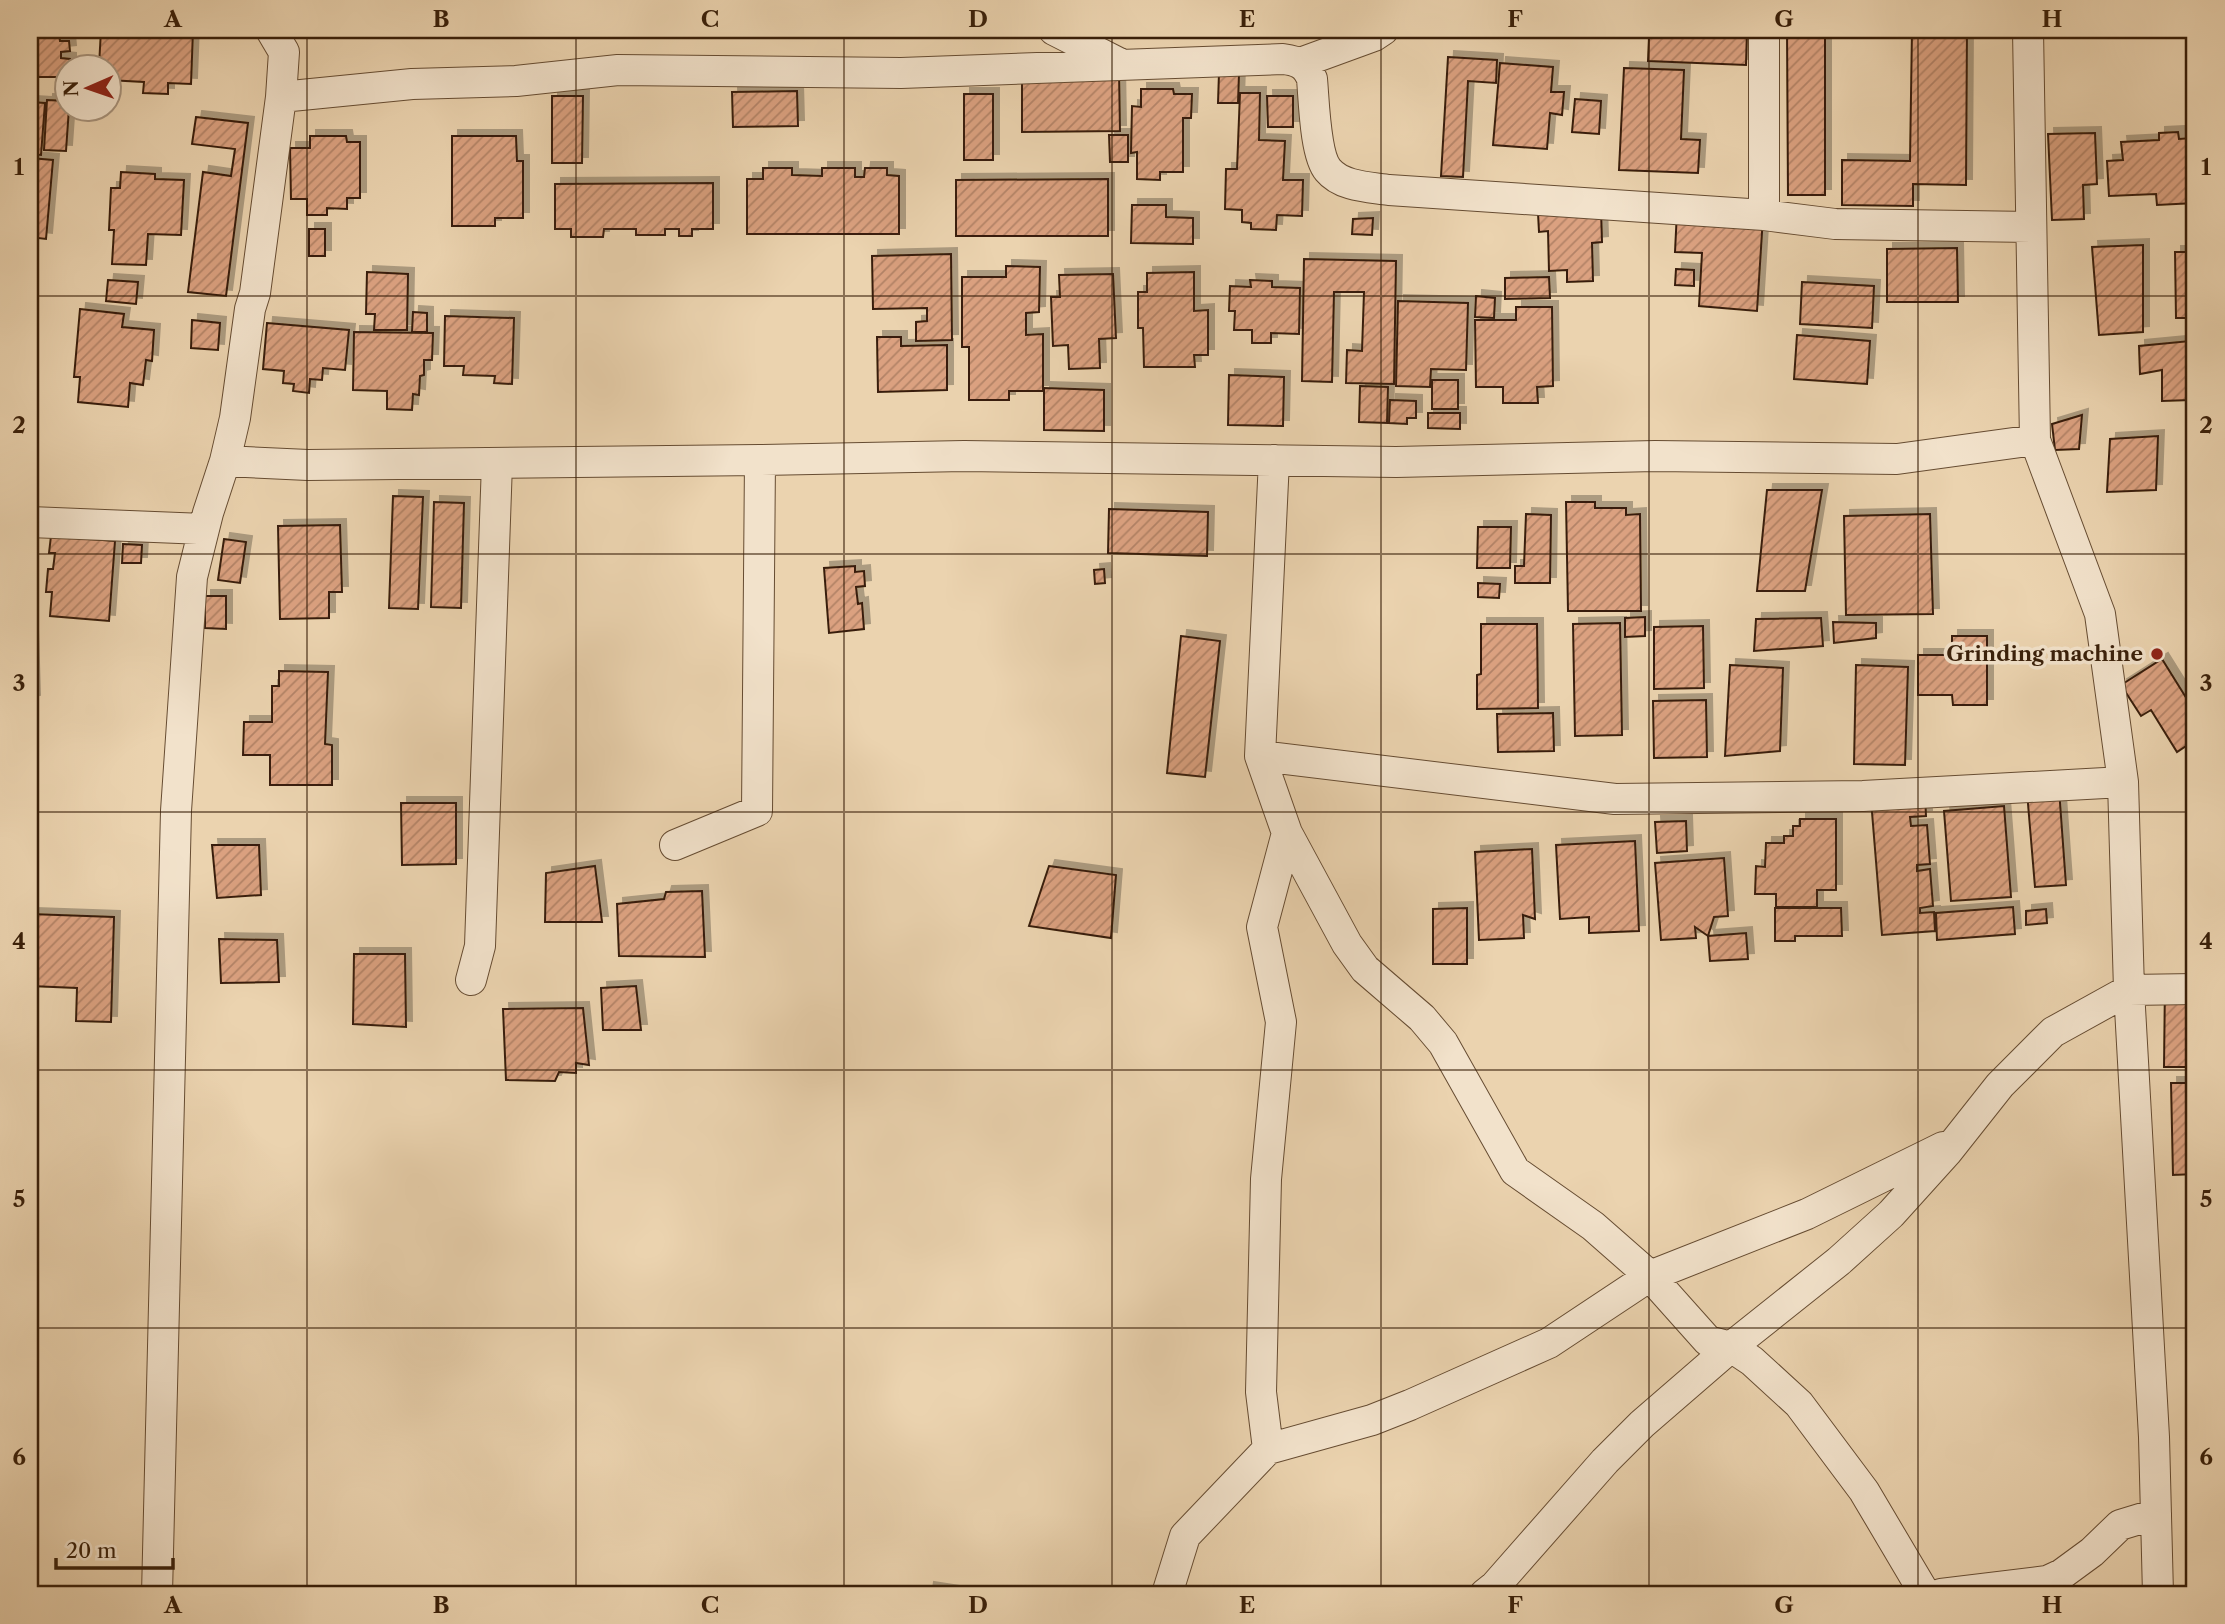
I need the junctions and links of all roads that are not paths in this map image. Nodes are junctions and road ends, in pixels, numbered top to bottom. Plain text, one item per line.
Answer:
1 (271, 30) edge
2 (1054, 30) edge
3 (1384, 30) edge
4 (1763, 30) edge
5 (2028, 30) edge
6 (1300, 62) junction
7 (1122, 65) junction
8 (281, 97) junction
9 (1764, 215) junction
10 (2031, 227) junction
11 (2035, 440) junction
12 (760, 460) junction
13 (1274, 460) junction
14 (225, 461) junction
15 (497, 463) junction
16 (30, 522) edge
17 (204, 529) junction
18 (1260, 756) junction
19 (2123, 782) junction
20 (1287, 833) junction
21 (675, 845) dead end
22 (471, 980) dead end
23 (2195, 989) edge
24 (2129, 990) junction
25 (1956, 1140) junction
26 (1650, 1276) junction
27 (1731, 1347) junction
28 (1269, 1449) junction
29 (2156, 1514) junction
30 (157, 1594) edge
31 (1167, 1594) edge
32 (1485, 1594) edge
33 (1926, 1594) edge
34 (1941, 1594) edge
35 (2158, 1594) edge

1 - 8 street
2 - 7 street
3 - 6 street
4 - 9 street
5 - 10 street
6 - 7 street
6 - 9 street
7 - 8 street
8 - 14 street
9 - 10 street
10 - 11 street
11 - 13 street
11 - 19 street
12 - 13 street
12 - 15 street
12 - 21 street
13 - 18 street
14 - 15 street
14 - 17 street
15 - 22 street
16 - 17 street
17 - 30 street
18 - 19 street
18 - 20 street
19 - 24 street
20 - 26 street
20 - 28 street
23 - 24 street
24 - 25 street
24 - 29 street
25 - 26 street
25 - 27 street
26 - 27 street
26 - 28 street
27 - 32 street
27 - 33 street
28 - 31 street
29 - 34 street
29 - 35 street

